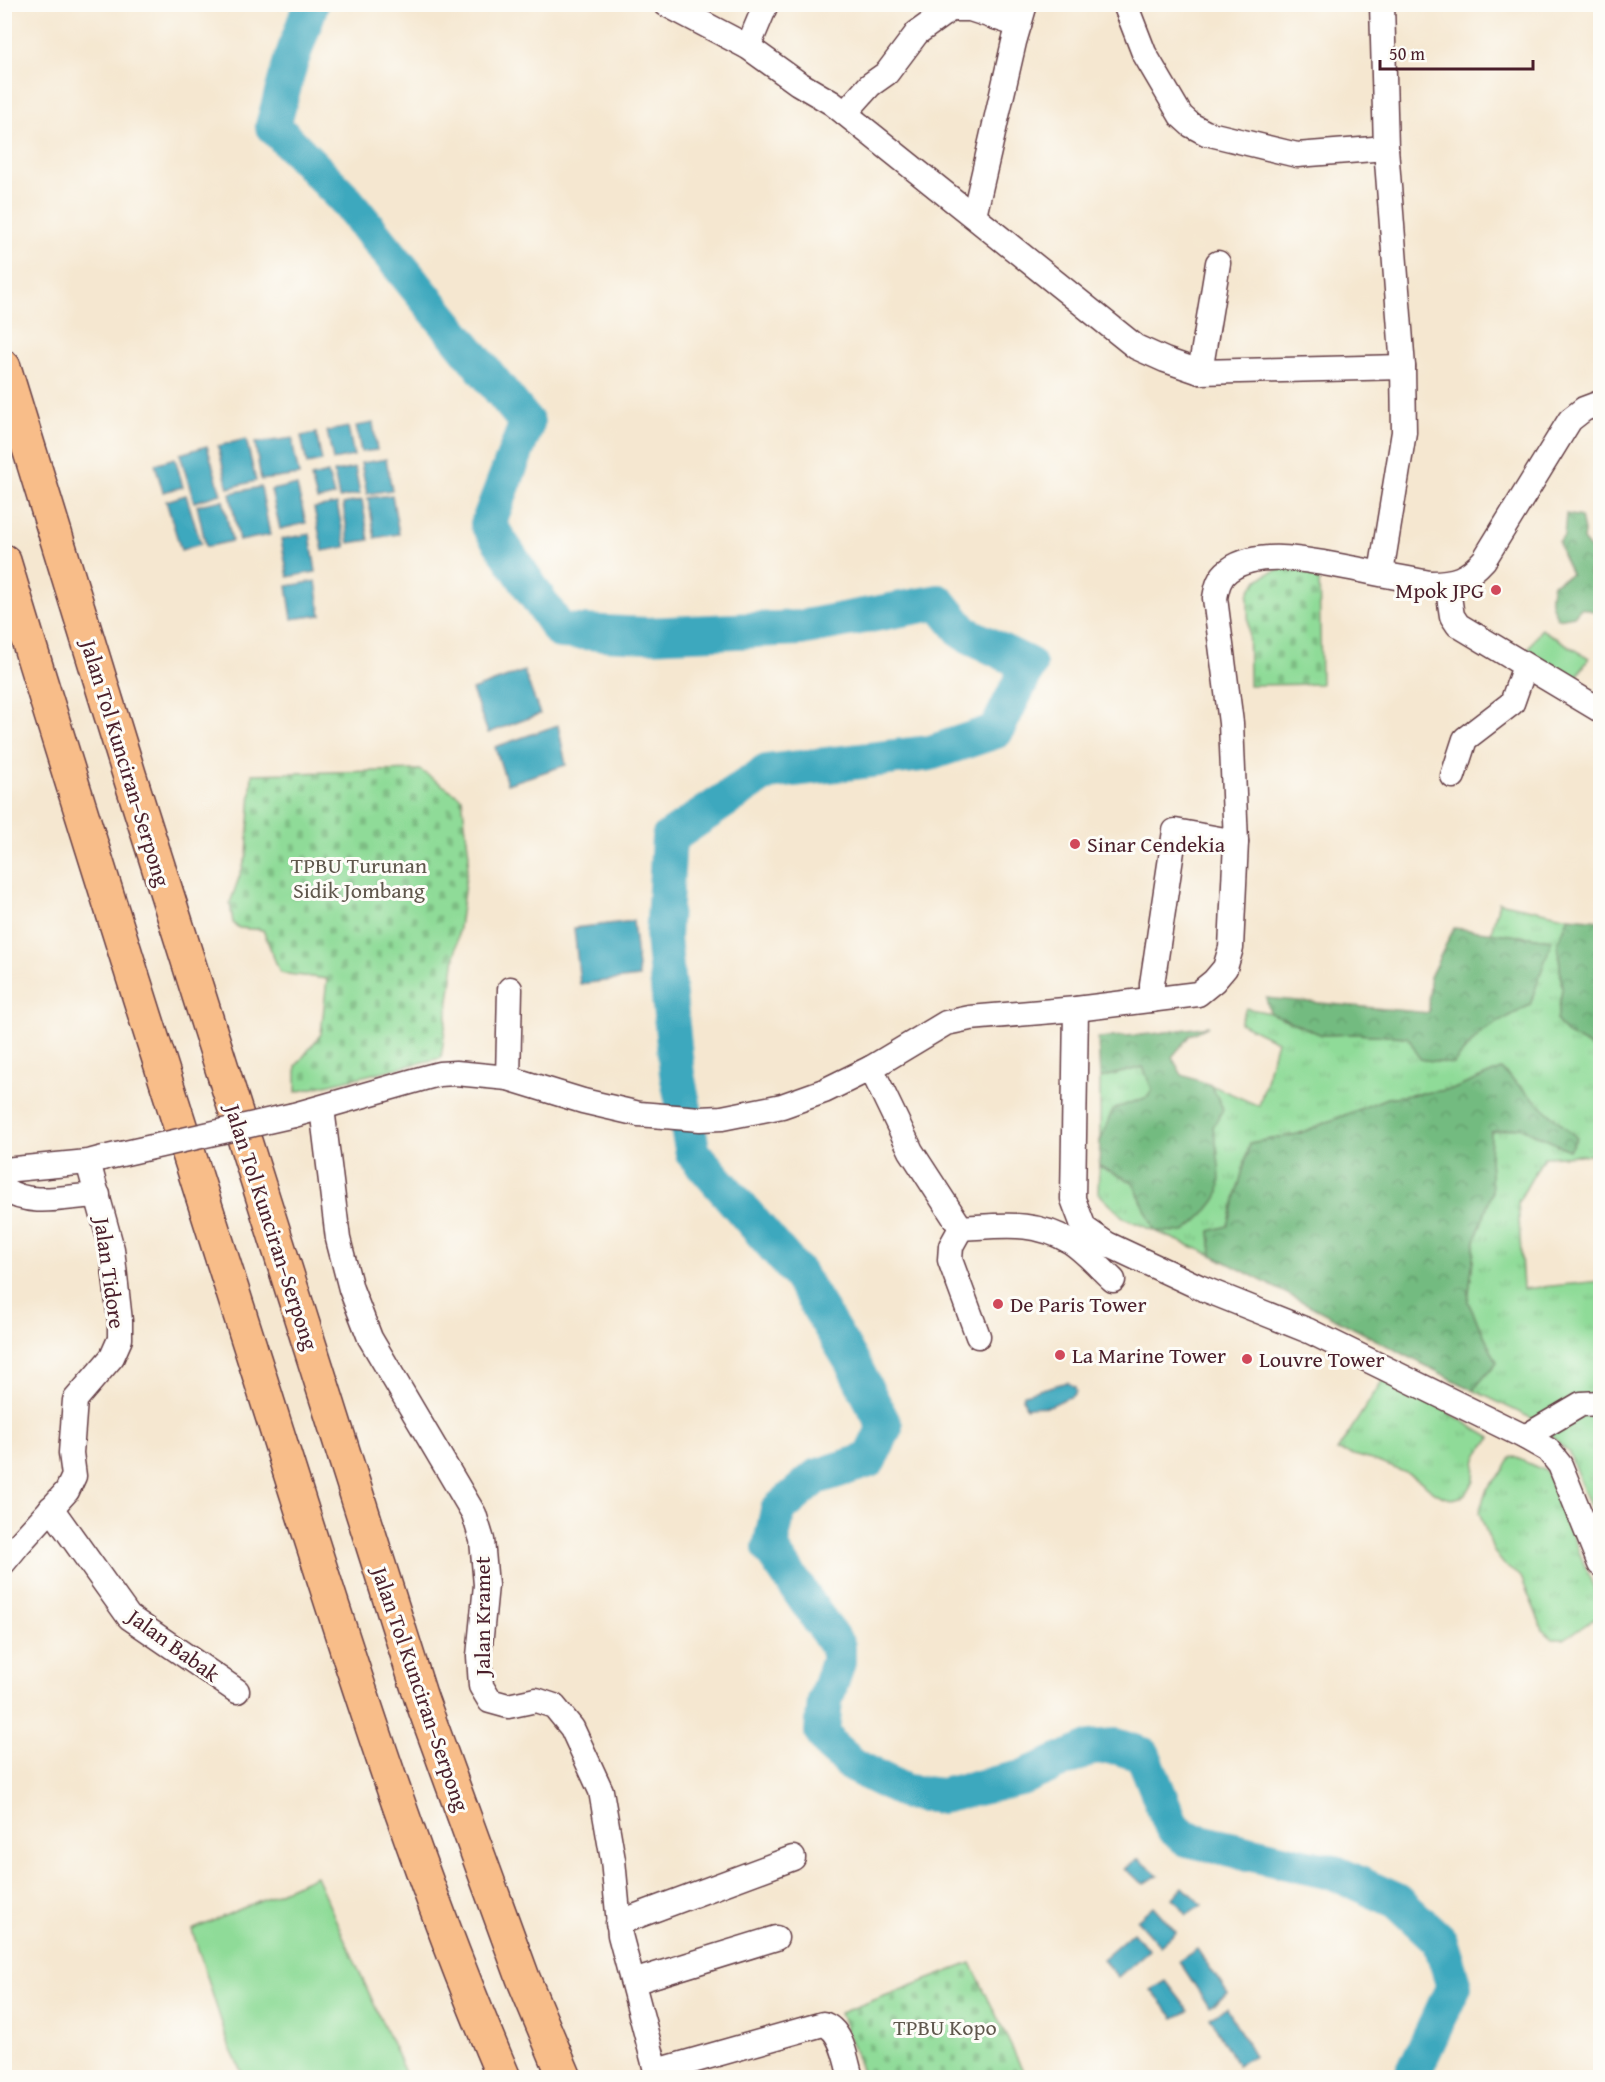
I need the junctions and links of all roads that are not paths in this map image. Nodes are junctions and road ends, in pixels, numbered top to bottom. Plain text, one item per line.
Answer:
1 (666, 4) edge
2 (766, 4) edge
3 (1125, 4) edge
4 (1382, 4) edge
5 (1022, 15) edge
6 (748, 47) junction
7 (844, 113) junction
8 (1386, 147) junction
9 (974, 216) junction
10 (1218, 262) dead end
11 (4, 367) edge
12 (1403, 367) junction
13 (1200, 372) junction
14 (1600, 403) edge
15 (4, 561) edge
16 (1381, 573) junction
17 (1447, 583) junction
18 (1525, 666) junction
19 (1600, 710) edge
20 (1453, 776) dead end
21 (1236, 842) junction
22 (510, 989) dead end
23 (1152, 1000) junction
24 (1076, 1009) junction
25 (872, 1068) junction
26 (508, 1078) junction
27 (321, 1108) junction
28 (98, 1159) junction
29 (4, 1170) edge
30 (4, 1189) edge
31 (98, 1195) junction
32 (961, 1228) junction
33 (1113, 1280) dead end
34 (978, 1336) dead end
35 (1600, 1403) edge
36 (1525, 1437) junction
37 (51, 1508) junction
38 (4, 1562) edge
39 (1600, 1564) edge
40 (237, 1691) dead end
41 (793, 1858) dead end
42 (618, 1923) junction
43 (776, 1938) dead end
44 (633, 1982) junction
45 (658, 2074) edge
46 (504, 2078) edge
47 (565, 2078) edge
48 (851, 2078) edge

1 - 6 street
2 - 6 street
3 - 8 street
4 - 8 street
5 - 7 street
5 - 9 street
6 - 7 street
7 - 9 street
8 - 12 street
9 - 13 street
10 - 13 street
11 - 47 highway, Jalan Tol Kunciran–Serpong
12 - 13 street
12 - 16 street
14 - 17 street
15 - 46 highway
16 - 17 street
16 - 21 street
17 - 18 street
18 - 19 street
18 - 20 street
21 - 23 street
21 - 23 street
22 - 26 street
23 - 24 street
24 - 25 street
24 - 36 street
25 - 26 street
25 - 32 street
26 - 27 street
27 - 28 street, bridge
27 - 42 street, Jalan Kramet
28 - 29 street
28 - 31 street, Jalan Tidore
30 - 31 street
31 - 37 street, Jalan Tidore
32 - 33 street
32 - 34 street
35 - 36 street
36 - 39 street
37 - 38 street, Jalan Tidore
37 - 40 street, Jalan Babak
41 - 42 street
42 - 44 street, Jalan Kramet
43 - 44 street
44 - 45 street, Jalan Kramet
45 - 48 street

